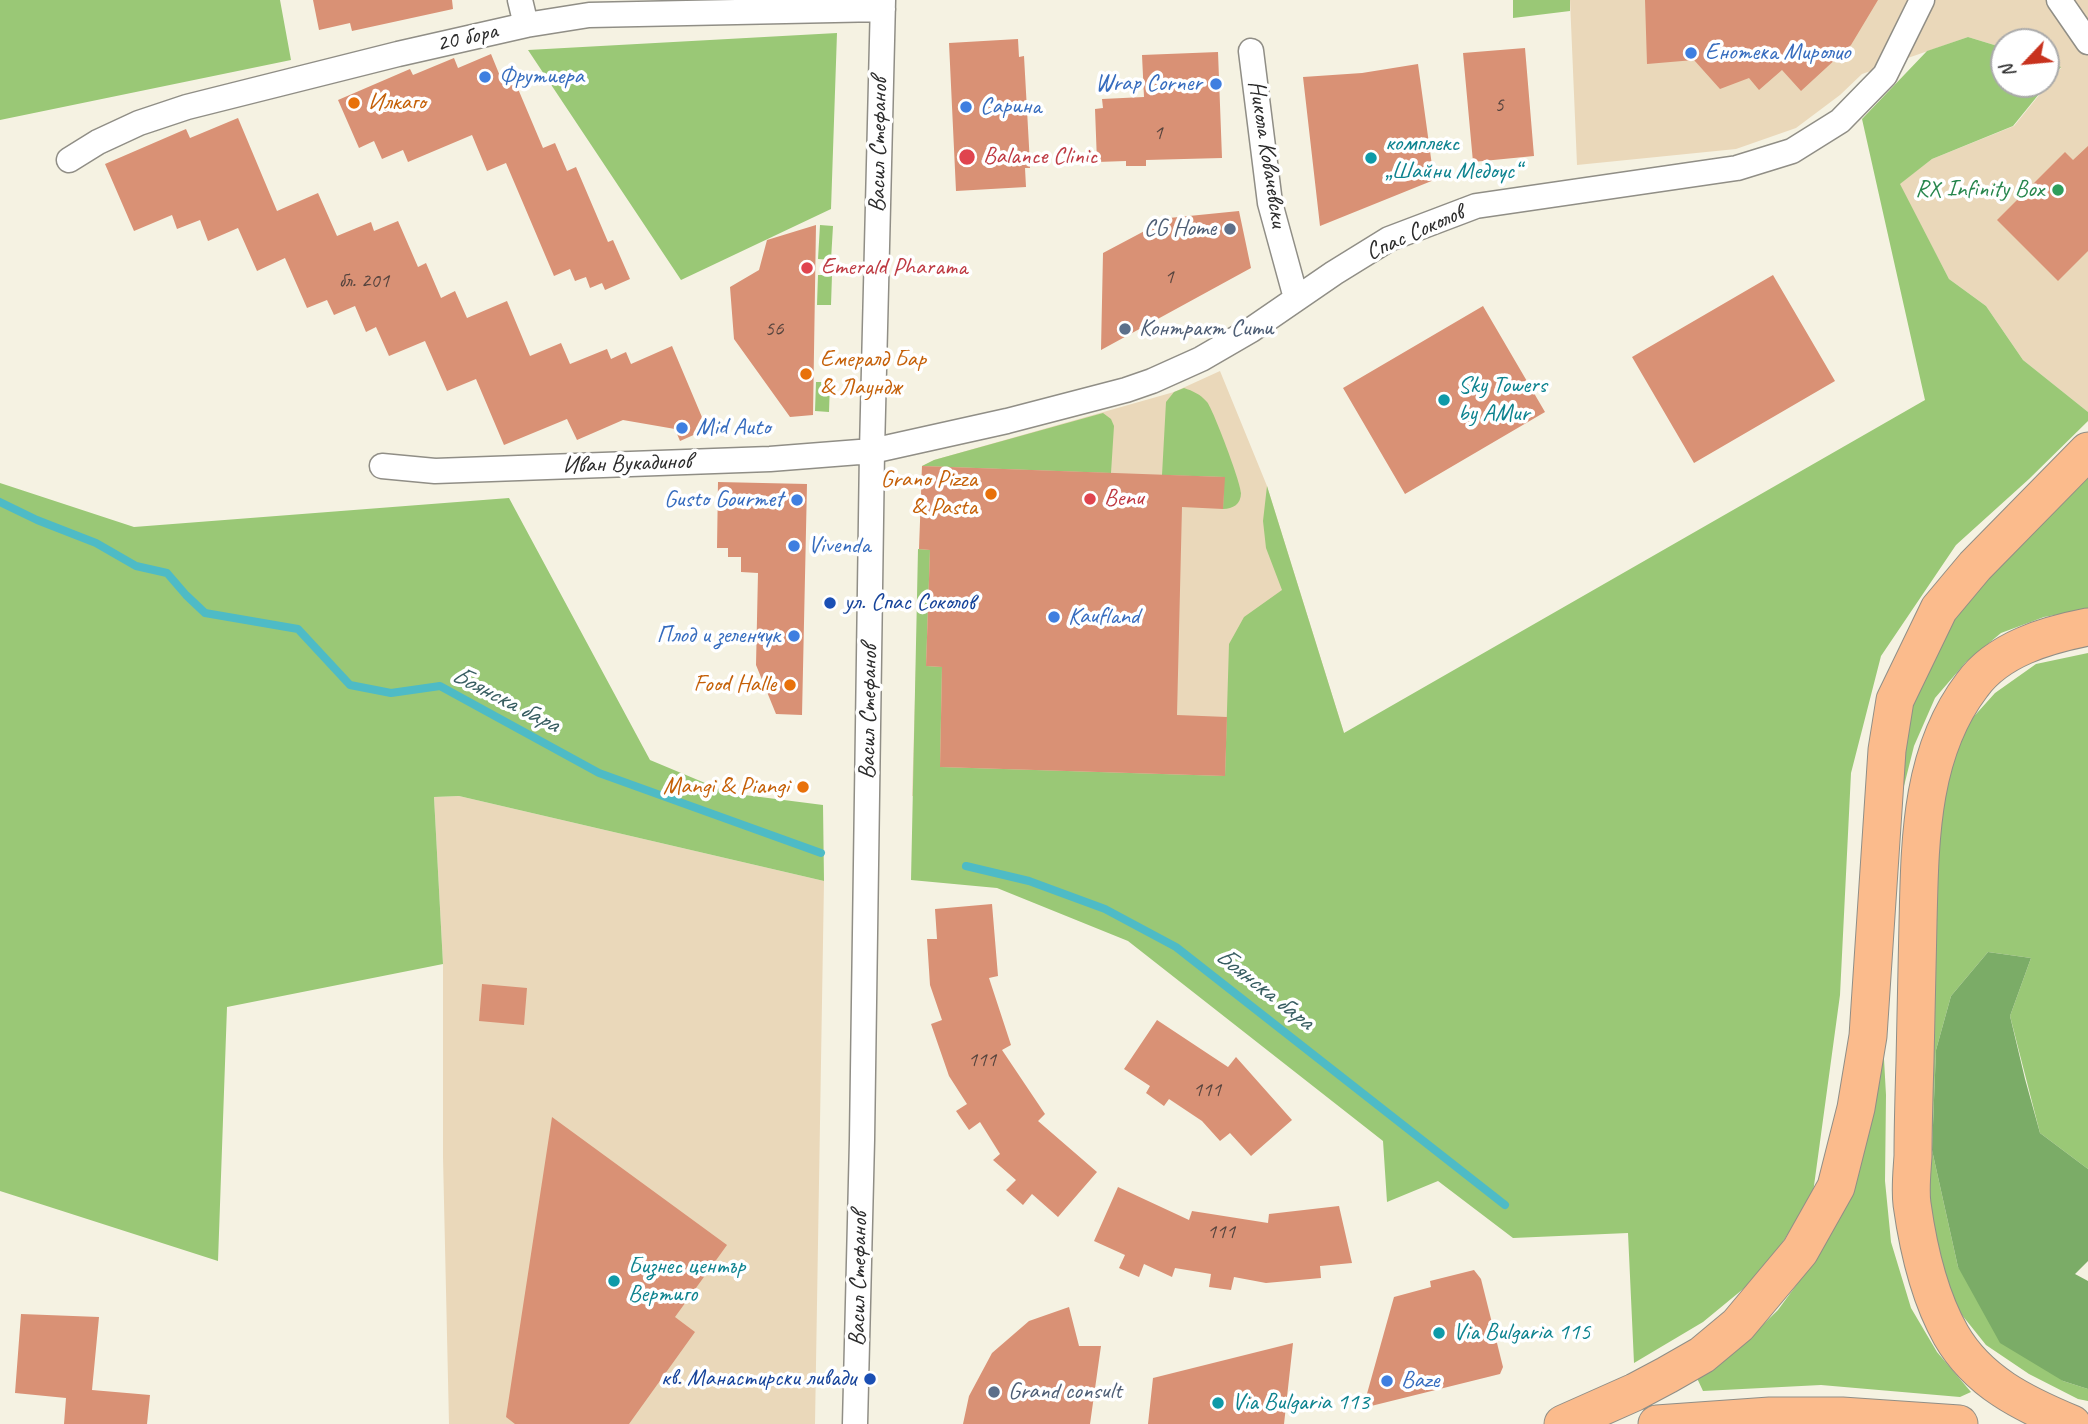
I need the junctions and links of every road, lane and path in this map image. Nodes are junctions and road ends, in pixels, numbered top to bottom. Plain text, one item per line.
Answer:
1 (520, 0) edge
2 (1922, 0) edge
3 (2059, 0) edge
4 (883, 5) edge
5 (526, 25) junction
6 (2088, 42) edge
7 (1251, 51) dead end
8 (69, 160) dead end
9 (1296, 298) junction
10 (872, 450) junction
11 (2088, 451) edge
12 (383, 466) dead end
13 (2088, 627) edge
14 (855, 1424) edge
15 (1563, 1424) edge
16 (1657, 1424) edge
17 (1959, 1424) edge
18 (2072, 1424) edge

1 - 5 street
2 - 9 street, Спас Соколов
3 - 6 street
4 - 5 street, 20 бора
4 - 10 street, Васил Стефанов
5 - 8 street, 20 бора
7 - 9 street, Никола Ковачевски
9 - 10 street, Спас Соколов
10 - 12 street, Иван Вукадинов
10 - 14 street, Васил Стефанов
11 - 15 highway
13 - 18 highway
16 - 17 highway

